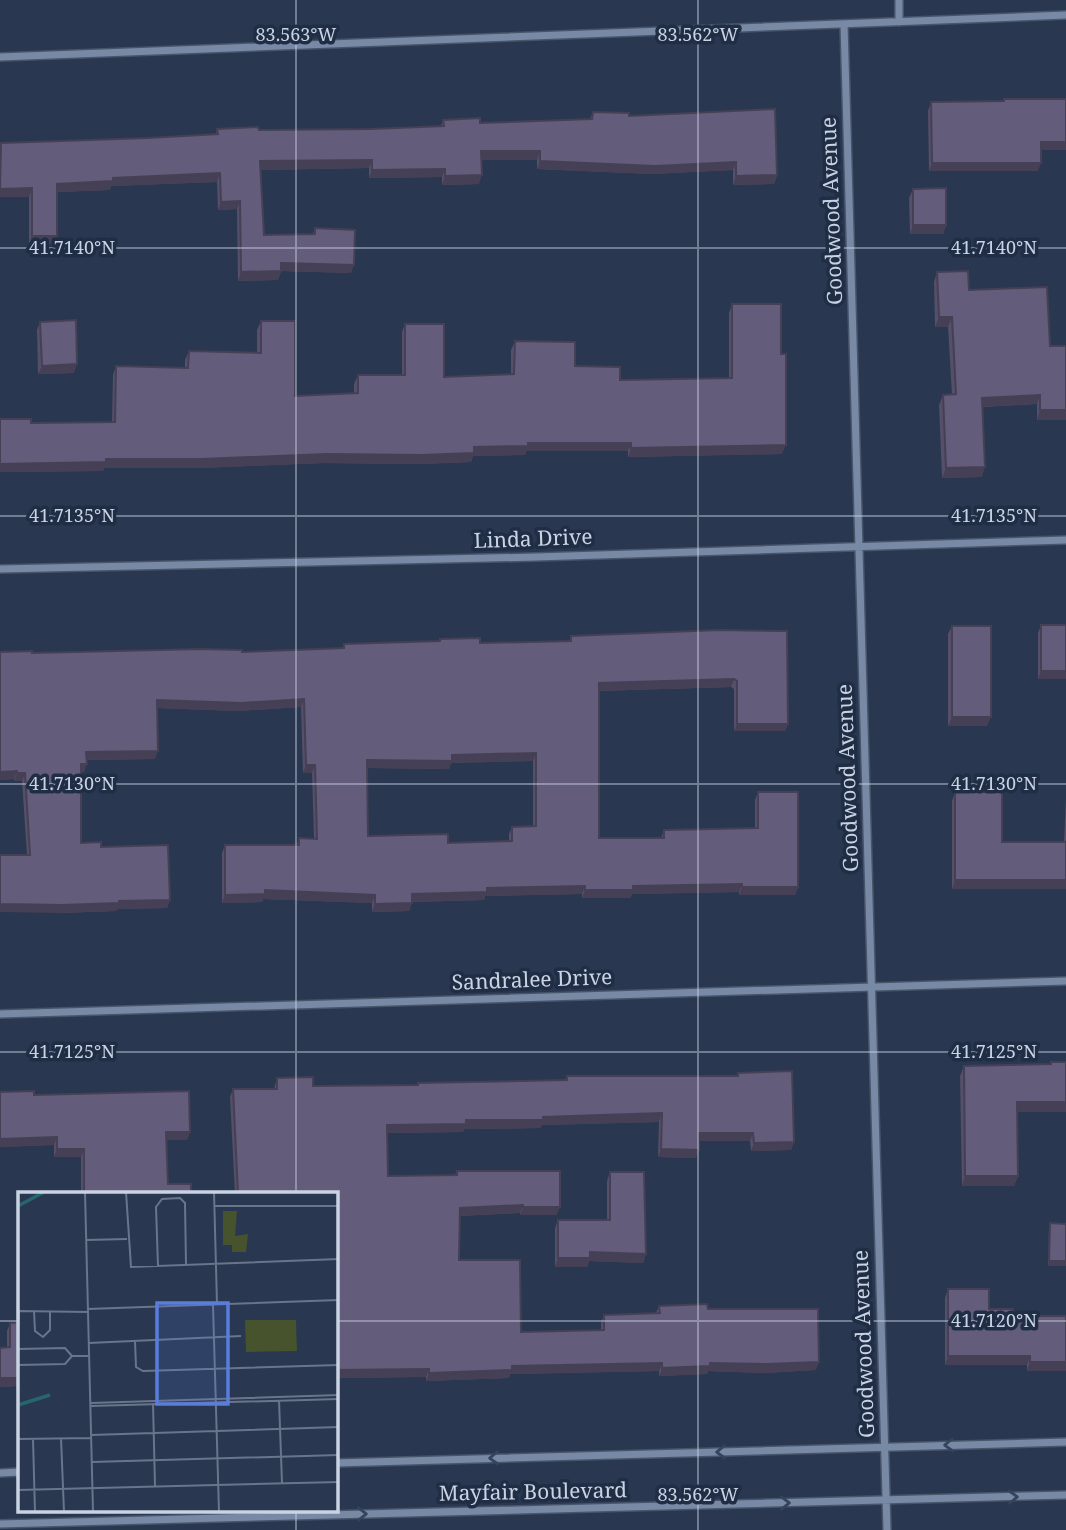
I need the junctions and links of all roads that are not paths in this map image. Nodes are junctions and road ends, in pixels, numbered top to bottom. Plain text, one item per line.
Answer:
1 (899, 0) edge
2 (1066, 15) edge
3 (899, 22) junction
4 (844, 24) junction
5 (0, 57) edge
6 (1066, 540) edge
7 (859, 546) junction
8 (0, 569) edge
9 (1066, 981) edge
10 (871, 986) junction
11 (0, 1014) edge
12 (1066, 1442) edge
13 (884, 1447) junction
14 (338, 1463) edge
15 (18, 1472) edge
16 (0, 1473) edge
17 (1066, 1495) edge
18 (886, 1501) junction
19 (0, 1524) edge
20 (887, 1530) edge

1 - 3 street
2 - 3 street
3 - 4 street
4 - 5 street
4 - 7 street, Goodwood Avenue
6 - 7 street, Linda Drive
7 - 8 street, Linda Drive
7 - 10 street, Goodwood Avenue
9 - 10 street, Sandralee Drive
10 - 11 street, Sandralee Drive
10 - 13 street, Goodwood Avenue
12 -> 13 street, Mayfair Boulevard
13 -> 14 street, Mayfair Boulevard
13 - 18 street, Goodwood Avenue
15 - 16 street
18 -> 17 street, Mayfair Boulevard
19 -> 18 street, Mayfair Boulevard
18 - 20 street, Goodwood Avenue

